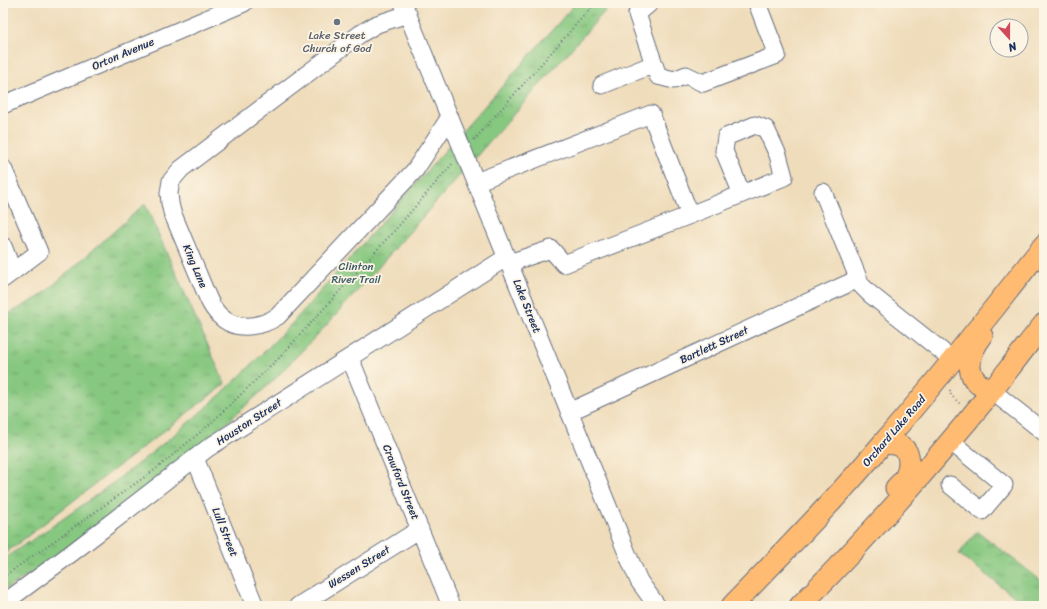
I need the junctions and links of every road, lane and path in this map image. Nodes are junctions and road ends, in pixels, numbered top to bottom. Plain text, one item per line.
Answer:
1 (244, 3) edge
2 (595, 3) edge
3 (650, 3) edge
4 (757, 3) edge
5 (406, 9) edge
6 (654, 64) junction
7 (602, 85) dead end
8 (3, 105) edge
9 (450, 117) junction
10 (464, 151) junction
11 (3, 168) edge
12 (476, 182) junction
13 (823, 192) dead end
14 (742, 194) dead end
15 (690, 215) junction
16 (1044, 245) edge
17 (3, 246) edge
18 (1044, 256) edge
19 (508, 260) junction
20 (8, 276) edge
21 (858, 279) junction
22 (1044, 324) edge
23 (350, 358) junction
24 (953, 360) junction
25 (949, 387) dead end
26 (992, 391) junction
27 (966, 410) dead end
28 (569, 412) junction
29 (1044, 432) edge
30 (950, 441) junction
31 (884, 443) junction
32 (195, 458) junction
33 (950, 485) dead end
34 (420, 529) junction
35 (3, 577) edge
36 (806, 600) edge
37 (4, 604) edge
38 (255, 606) edge
39 (298, 606) edge
40 (451, 606) edge
41 (657, 606) edge
42 (732, 606) edge

1 - 8 street, Orton Avenue
2 - 10 path
3 - 6 street
4 - 6 street
5 - 9 street, Lake Street
5 - 9 street, King Lane
6 - 7 street
9 - 10 street, Lake Street
10 - 12 street, Lake Street
10 - 35 path
11 - 20 street
12 - 15 street
12 - 19 street, Lake Street
13 - 21 street
14 - 15 street
15 - 19 street, Houston Street
16 - 24 main road, Orchard Lake Road
17 - 20 street
18 - 26 main road
19 - 23 street, Houston Street
19 - 28 street, Lake Street
21 - 24 street
21 - 28 street, Bartlett Street
22 - 26 main road
23 - 32 street, Houston Street
23 - 34 street, Crawford Street
24 - 31 main road, Orchard Lake Road
25 - 27 path
26 - 29 street
26 - 30 main road
28 - 41 street, Lake Street
30 - 33 street
30 - 36 main road
31 - 36 main road
31 - 42 main road, Orchard Lake Road
32 - 37 street, Houston Street
32 - 38 street, Lull Street
34 - 39 street, Wessen Street
34 - 40 street, Crawford Street

